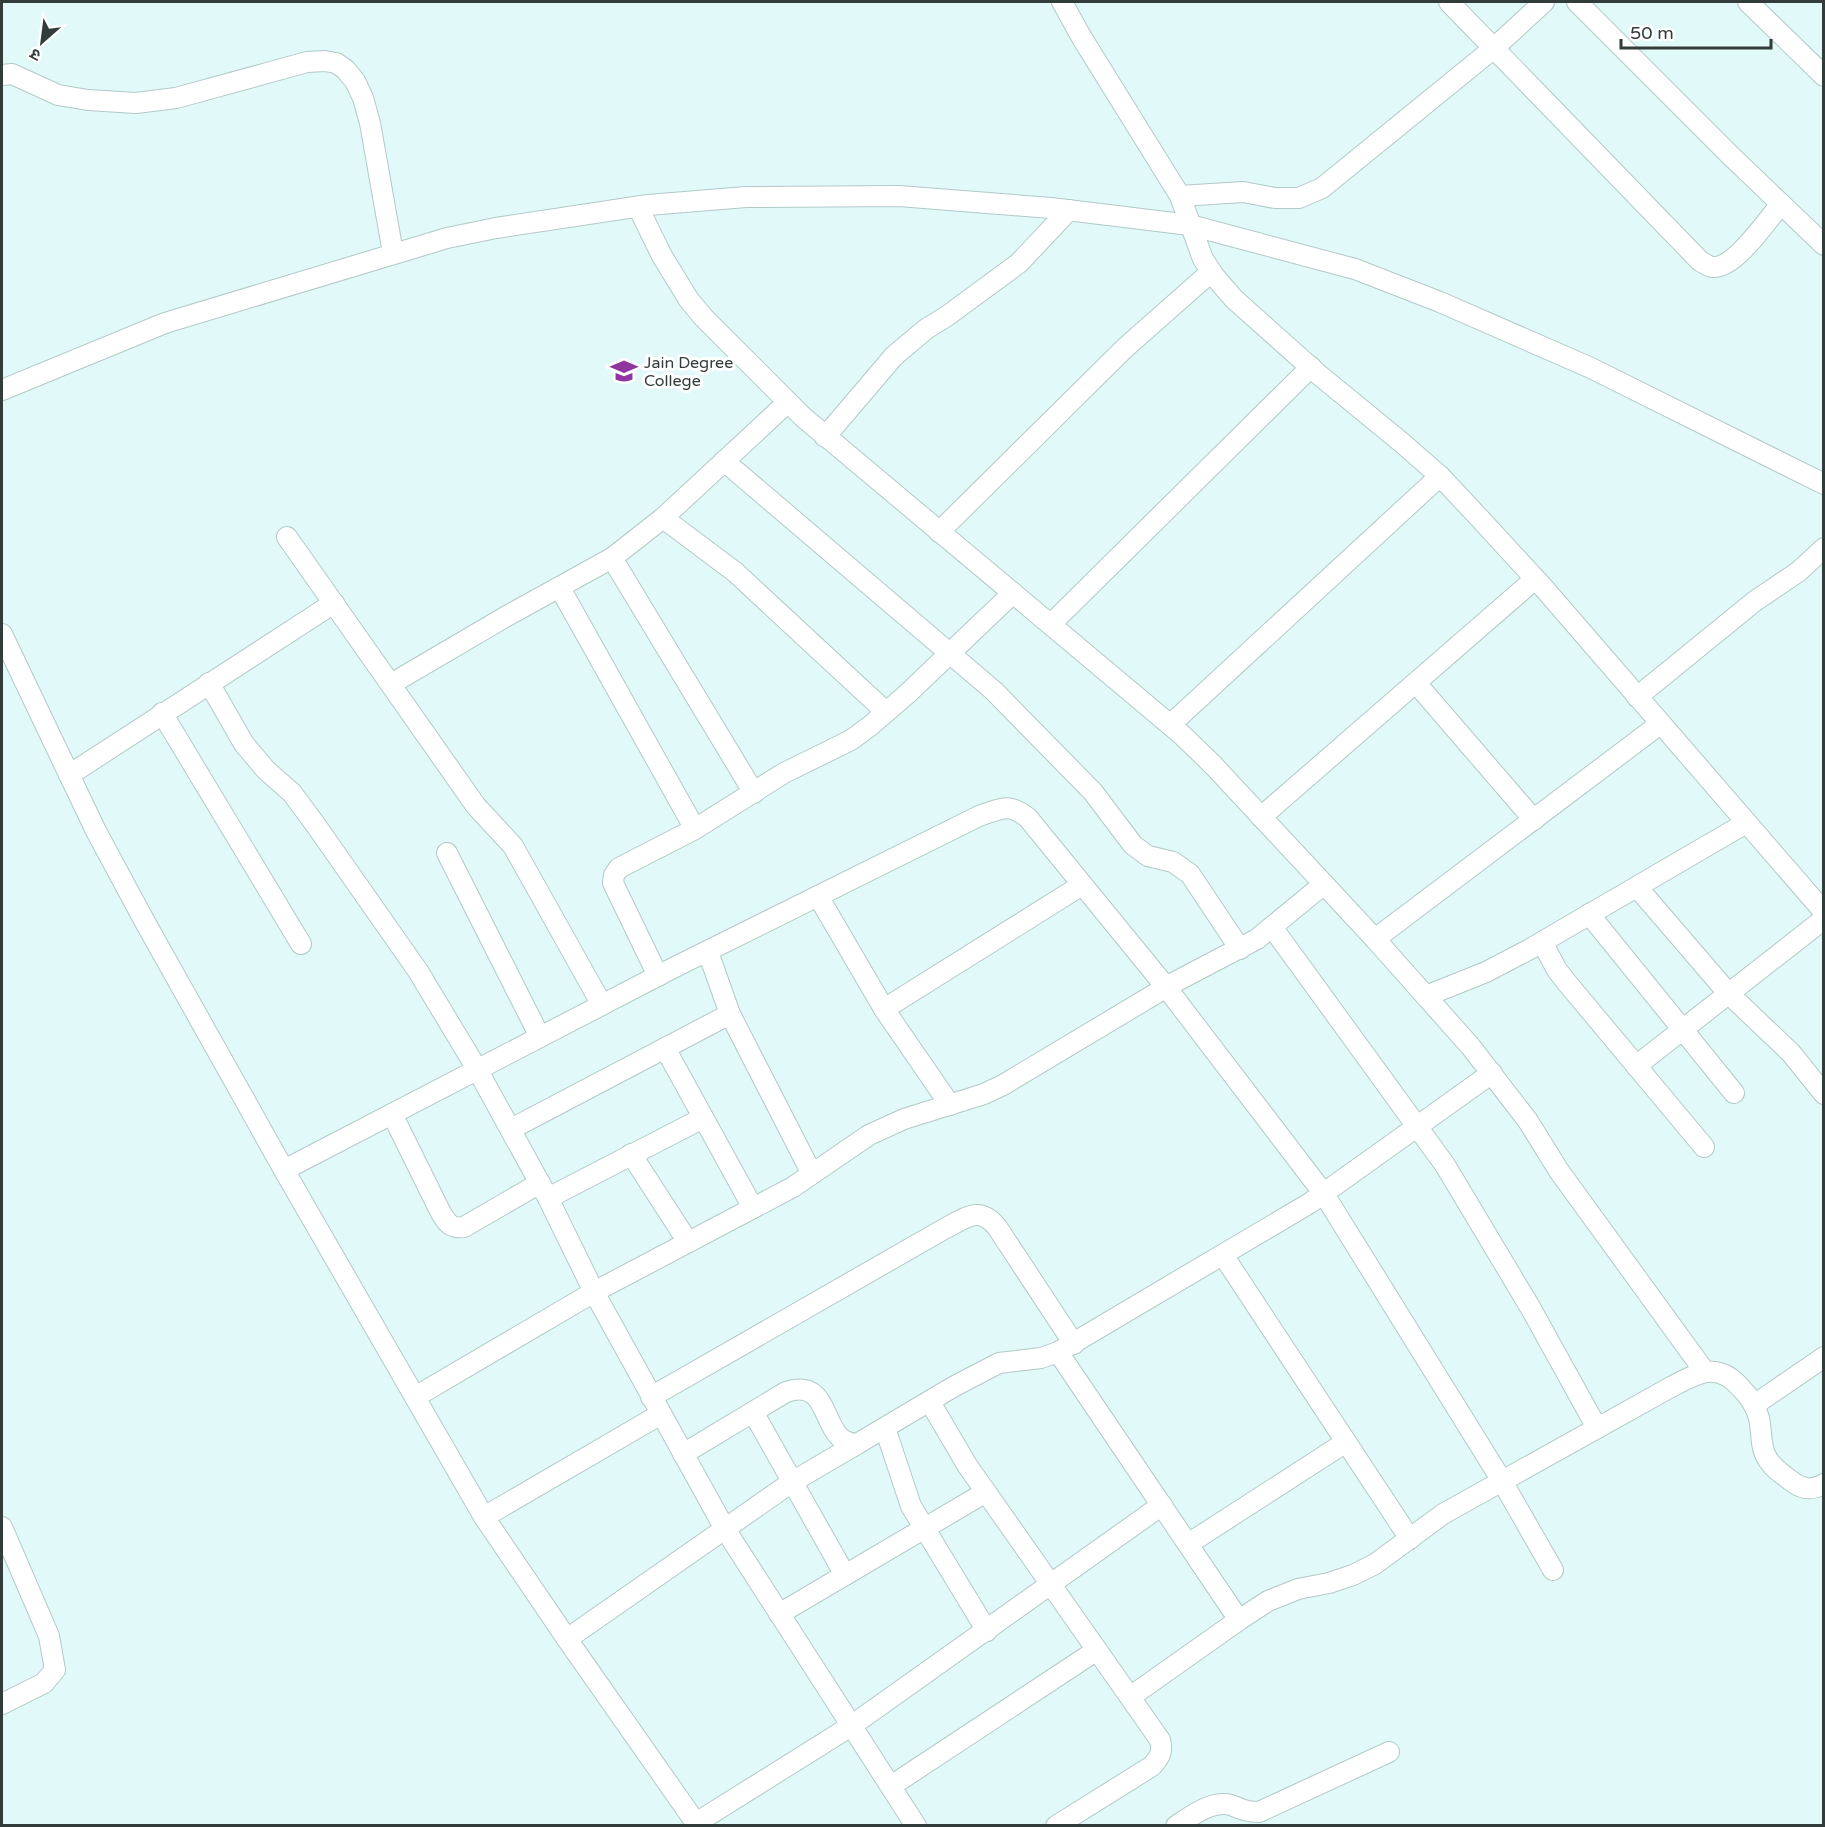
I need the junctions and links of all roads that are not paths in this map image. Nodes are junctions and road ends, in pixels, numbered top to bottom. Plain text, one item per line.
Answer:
1 (1062, 2) edge
2 (1449, 2) edge
3 (1544, 2) edge
4 (1577, 2) edge
5 (1748, 2) edge
6 (1494, 48) junction
7 (2, 75) edge
8 (1824, 76) edge
9 (1180, 196) junction
10 (1781, 204) junction
11 (639, 207) junction
12 (1069, 210) junction
13 (1190, 225) junction
14 (1824, 245) edge
15 (393, 253) junction
16 (1211, 272) junction
17 (1311, 368) junction
18 (2, 390) edge
19 (788, 402) junction
20 (825, 437) junction
21 (724, 461) junction
22 (1440, 476) junction
23 (1824, 484) edge
24 (663, 518) junction
25 (939, 532) junction
26 (287, 537) dead end
27 (1824, 548) edge
28 (612, 558) junction
29 (1535, 579) junction
30 (560, 588) junction
31 (1013, 592) junction
32 (334, 603) junction
33 (1051, 624) junction
34 (2, 634) edge
35 (948, 653) junction
36 (1416, 682) junction
37 (208, 683) junction
38 (391, 684) junction
39 (1637, 697) junction
40 (886, 712) junction
41 (162, 713) junction
42 (1660, 724) junction
43 (1170, 725) junction
44 (69, 775) junction
45 (754, 793) junction
46 (1261, 817) junction
47 (1534, 820) junction
48 (1746, 823) junction
49 (695, 829) junction
50 (447, 853) dead end
51 (1324, 884) junction
52 (1082, 885) junction
53 (1637, 886) junction
54 (818, 896) junction
55 (1824, 912) edge
56 (1589, 914) junction
57 (1824, 919) edge
58 (1272, 927) junction
59 (1375, 939) junction
60 (1542, 942) junction
61 (301, 944) dead end
62 (1240, 949) junction
63 (708, 952) junction
64 (658, 976) junction
65 (1166, 987) junction
66 (1728, 993) junction
67 (1426, 996) junction
68 (602, 1005) junction
69 (884, 1009) junction
70 (730, 1014) junction
71 (1683, 1029) junction
72 (540, 1037) junction
73 (665, 1048) junction
74 (1636, 1066) junction
75 (477, 1069) junction
76 (1492, 1073) junction
77 (1734, 1093) dead end
78 (1824, 1094) edge
79 (950, 1105) junction
80 (392, 1114) junction
81 (703, 1118) junction
82 (1418, 1126) junction
83 (511, 1129) junction
84 (1704, 1147) dead end
85 (632, 1155) junction
86 (284, 1170) junction
87 (812, 1174) junction
88 (544, 1190) junction
89 (1324, 1194) junction
90 (753, 1208) junction
91 (688, 1242) junction
92 (1223, 1255) junction
93 (594, 1292) junction
94 (1066, 1348) junction
95 (1824, 1357) edge
96 (1705, 1372) junction
97 (415, 1396) junction
98 (930, 1402) junction
99 (1754, 1405) junction
100 (656, 1406) junction
101 (753, 1412) junction
102 (885, 1428) junction
103 (1597, 1428) junction
104 (1346, 1442) junction
105 (857, 1444) junction
106 (683, 1454) junction
107 (1502, 1481) junction
108 (792, 1482) junction
109 (1824, 1484) edge
110 (986, 1492) junction
111 (1162, 1505) junction
112 (484, 1517) junction
113 (2, 1527) edge
114 (725, 1529) junction
115 (923, 1529) junction
116 (1410, 1539) junction
117 (1188, 1544) junction
118 (8, 1556) edge
119 (1553, 1570) dead end
120 (845, 1575) junction
121 (1051, 1584) junction
122 (779, 1614) junction
123 (1239, 1620) junction
124 (987, 1631) junction
125 (567, 1639) junction
126 (1097, 1650) junction
127 (1130, 1697) junction
128 (2, 1704) edge
129 (851, 1726) junction
130 (1389, 1752) dead end
131 (891, 1786) junction
132 (697, 1824) edge
133 (916, 1826) edge
134 (1056, 1826) edge
135 (1176, 1826) edge

1 - 9 street
2 - 6 street
3 - 6 street
4 - 10 street
5 - 8 street
6 - 9 street
6 - 10 street
7 - 15 street
9 - 13 street
10 - 14 street
11 - 12 street
11 - 15 street
11 - 19 street
12 - 13 street
12 - 20 street
13 - 16 street
13 - 23 street
15 - 18 street
16 - 17 street
16 - 25 street
17 - 22 street
17 - 33 street
19 - 20 street
19 - 21 street
20 - 25 street
21 - 24 street
21 - 35 street
22 - 29 street
22 - 43 street
24 - 28 street
24 - 40 street
25 - 31 street
26 - 32 street
27 - 39 street
28 - 30 street
28 - 45 street
29 - 36 street
29 - 39 street
30 - 38 street
30 - 49 street
31 - 33 street
31 - 35 street
32 - 37 street
32 - 38 street
33 - 43 street
34 - 44 street
35 - 40 street
35 - 62 street
36 - 46 street
36 - 47 street
37 - 41 street
37 - 75 street
38 - 68 street
39 - 42 street
40 - 45 street
41 - 44 street
41 - 61 street
42 - 47 street
42 - 48 street
43 - 46 street
44 - 86 street
45 - 49 street
46 - 51 street
47 - 59 street
48 - 53 street
48 - 55 street
49 - 64 street
50 - 72 street
51 - 58 street
51 - 59 street
52 - 54 street
52 - 65 street
52 - 69 street
53 - 56 street
53 - 66 street
54 - 63 street
54 - 69 street
56 - 60 street
56 - 71 street
57 - 66 street
58 - 62 street
58 - 82 street
59 - 67 street
60 - 67 street
60 - 74 street
62 - 65 street
63 - 64 street
63 - 70 street
64 - 68 street
65 - 79 street
65 - 89 street
66 - 71 street
66 - 78 street
67 - 76 street
68 - 72 street
69 - 79 street
70 - 73 street
70 - 87 street
71 - 74 street
71 - 77 street
72 - 75 street
73 - 81 street
73 - 83 street
74 - 84 street
75 - 80 street
75 - 83 street
76 - 82 street
76 - 96 street
79 - 87 street
80 - 86 street
80 - 88 street
81 - 85 street
81 - 90 street
82 - 89 street
82 - 103 street
83 - 88 street
85 - 88 street
85 - 91 street
86 - 97 street
87 - 90 street
88 - 93 street
89 - 92 street
89 - 107 street
90 - 91 street
91 - 93 street
92 - 94 street
92 - 104 street
93 - 97 street
93 - 100 street
94 - 98 street
94 - 100 street
94 - 111 street
95 - 99 street
96 - 99 street
96 - 103 street
97 - 112 street
98 - 102 street
98 - 110 street
99 - 109 street
100 - 106 street
100 - 112 street
101 - 105 street
101 - 106 street
101 - 108 street
102 - 105 street
102 - 115 street
103 - 107 street
104 - 116 street
104 - 117 street
105 - 108 street
106 - 114 street
107 - 116 street
107 - 119 street
108 - 114 street
108 - 120 street
110 - 115 street
110 - 121 street
111 - 117 street
111 - 121 street
112 - 125 street
113 - 118 street
114 - 122 street
114 - 125 street
115 - 120 street
115 - 124 street
116 - 123 street
117 - 123 street
118 - 128 street
120 - 122 street
121 - 124 street
121 - 126 street
122 - 129 street
123 - 127 street
124 - 129 street
125 - 132 street
126 - 127 street
126 - 131 street
127 - 134 street
129 - 131 street
129 - 132 street
130 - 135 street
131 - 133 street

